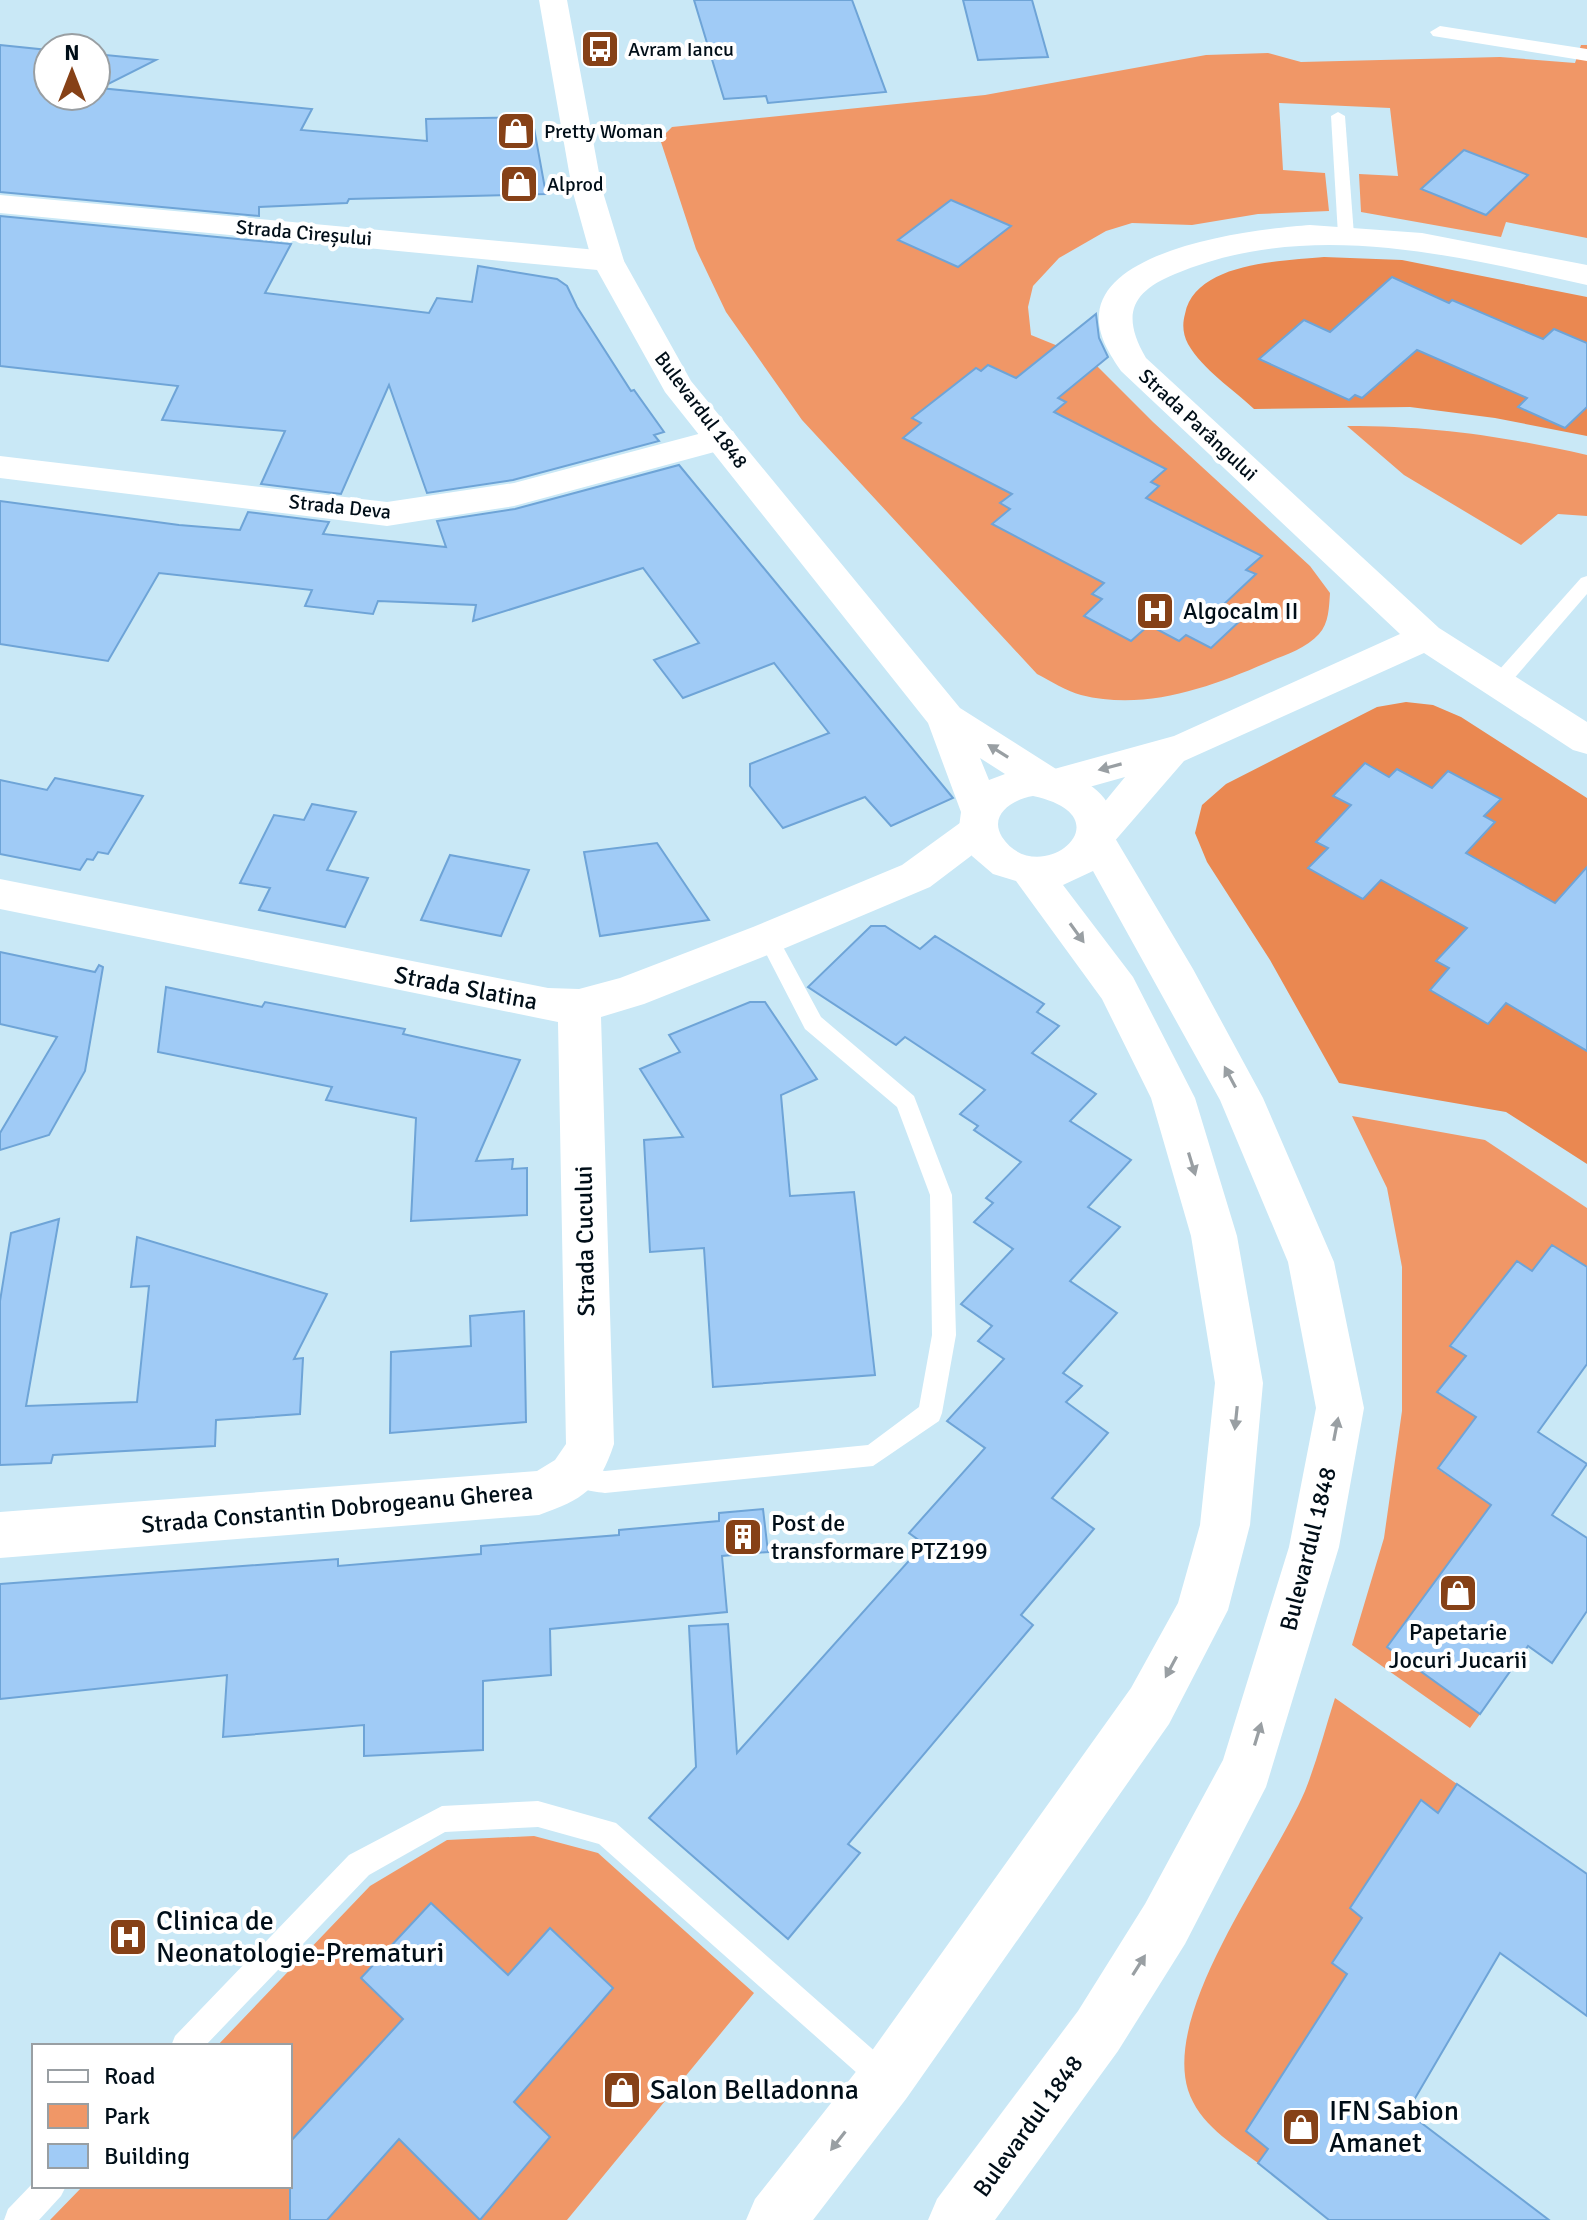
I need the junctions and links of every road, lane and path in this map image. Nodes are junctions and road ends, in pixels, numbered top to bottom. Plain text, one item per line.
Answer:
1 (553, 0) edge
2 (1440, 32) dead end
3 (1587, 55) edge
4 (1338, 116) dead end
5 (0, 204) edge
6 (1346, 235) junction
7 (608, 261) junction
8 (1587, 275) edge
9 (721, 439) junction
10 (0, 467) edge
11 (1587, 582) edge
12 (1426, 637) junction
13 (1498, 684) junction
14 (946, 718) junction
15 (1587, 740) edge
16 (1169, 752) junction
17 (1050, 784) junction
18 (979, 820) junction
19 (1098, 838) junction
20 (1022, 868) junction
21 (916, 876) junction
22 (0, 894) edge
23 (768, 938) junction
24 (579, 1006) junction
25 (577, 1472) junction
26 (0, 1535) edge
27 (187, 2044) edge
28 (886, 2079) junction
29 (49, 2188) edge
30 (19, 2220) edge
31 (776, 2220) edge
32 (958, 2220) edge

1 - 7 street, Bulevardul 1848
2 - 3 street
4 - 6 lane
5 - 7 street, Strada Cireșului
6 - 8 street, Strada Parângului
6 - 12 street, Strada Parângului
7 - 9 street, Bulevardul 1848
9 - 10 street, Strada Deva
9 - 14 street, Bulevardul 1848
11 - 13 lane
12 - 13 street, Strada Parângului
12 - 16 street
13 - 15 street, Strada Parângului
17 -> 14 street, Bulevardul 1848
14 - 18 street, Bulevardul 1848
16 -> 17 street
16 - 19 street
17 - 18 street
17 - 19 street, Bulevardul 1848
18 - 20 street, Bulevardul 1848
18 - 21 street, Strada Slatina
19 - 20 street
32 -> 19 street, Bulevardul 1848
20 - 21 street, Strada Slatina
20 -> 28 street, Bulevardul 1848
21 - 23 street, Strada Slatina
22 - 24 street, Strada Slatina
23 - 24 street, Strada Slatina
23 - 25 lane
24 - 25 street, Strada Cucului
25 - 26 street, Strada Constantin Dobrogeanu Gherea
27 - 28 lane
28 -> 31 street, Bulevardul 1848
29 - 30 lane

